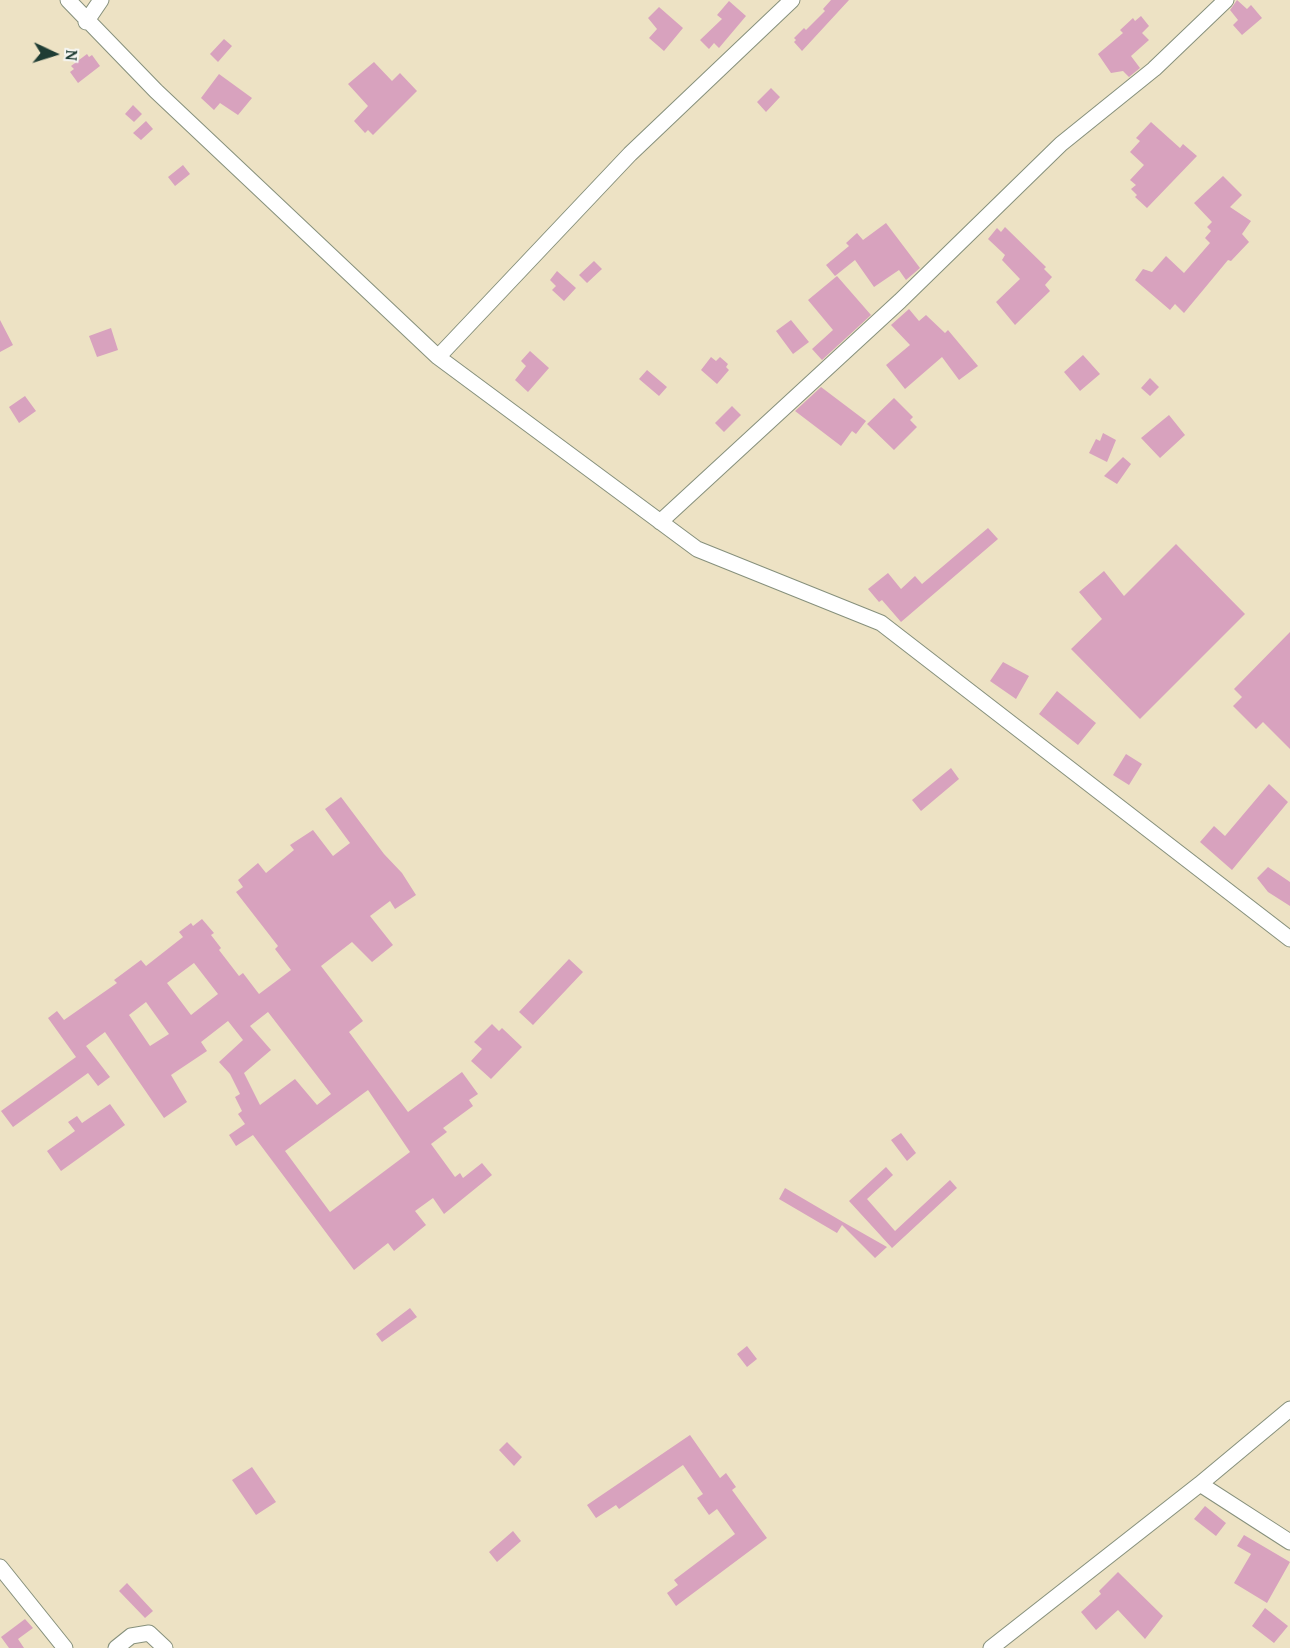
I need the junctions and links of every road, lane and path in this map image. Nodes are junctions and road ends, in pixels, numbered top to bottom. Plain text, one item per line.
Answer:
1 (68, 0) edge
2 (101, 0) edge
3 (792, 0) edge
4 (1226, 0) edge
5 (86, 22) junction
6 (438, 357) junction
7 (660, 522) junction
8 (1290, 939) edge
9 (1290, 1409) edge
10 (1200, 1484) junction
11 (1290, 1542) edge
12 (0, 1567) edge
13 (65, 1648) edge
14 (116, 1648) edge
15 (165, 1648) edge
16 (991, 1648) edge

1 - 5 street
2 - 5 street
3 - 6 street
4 - 7 street
5 - 6 street
6 - 7 street
7 - 8 street
9 - 10 street
10 - 11 street
10 - 16 street
12 - 13 street
14 - 15 street

